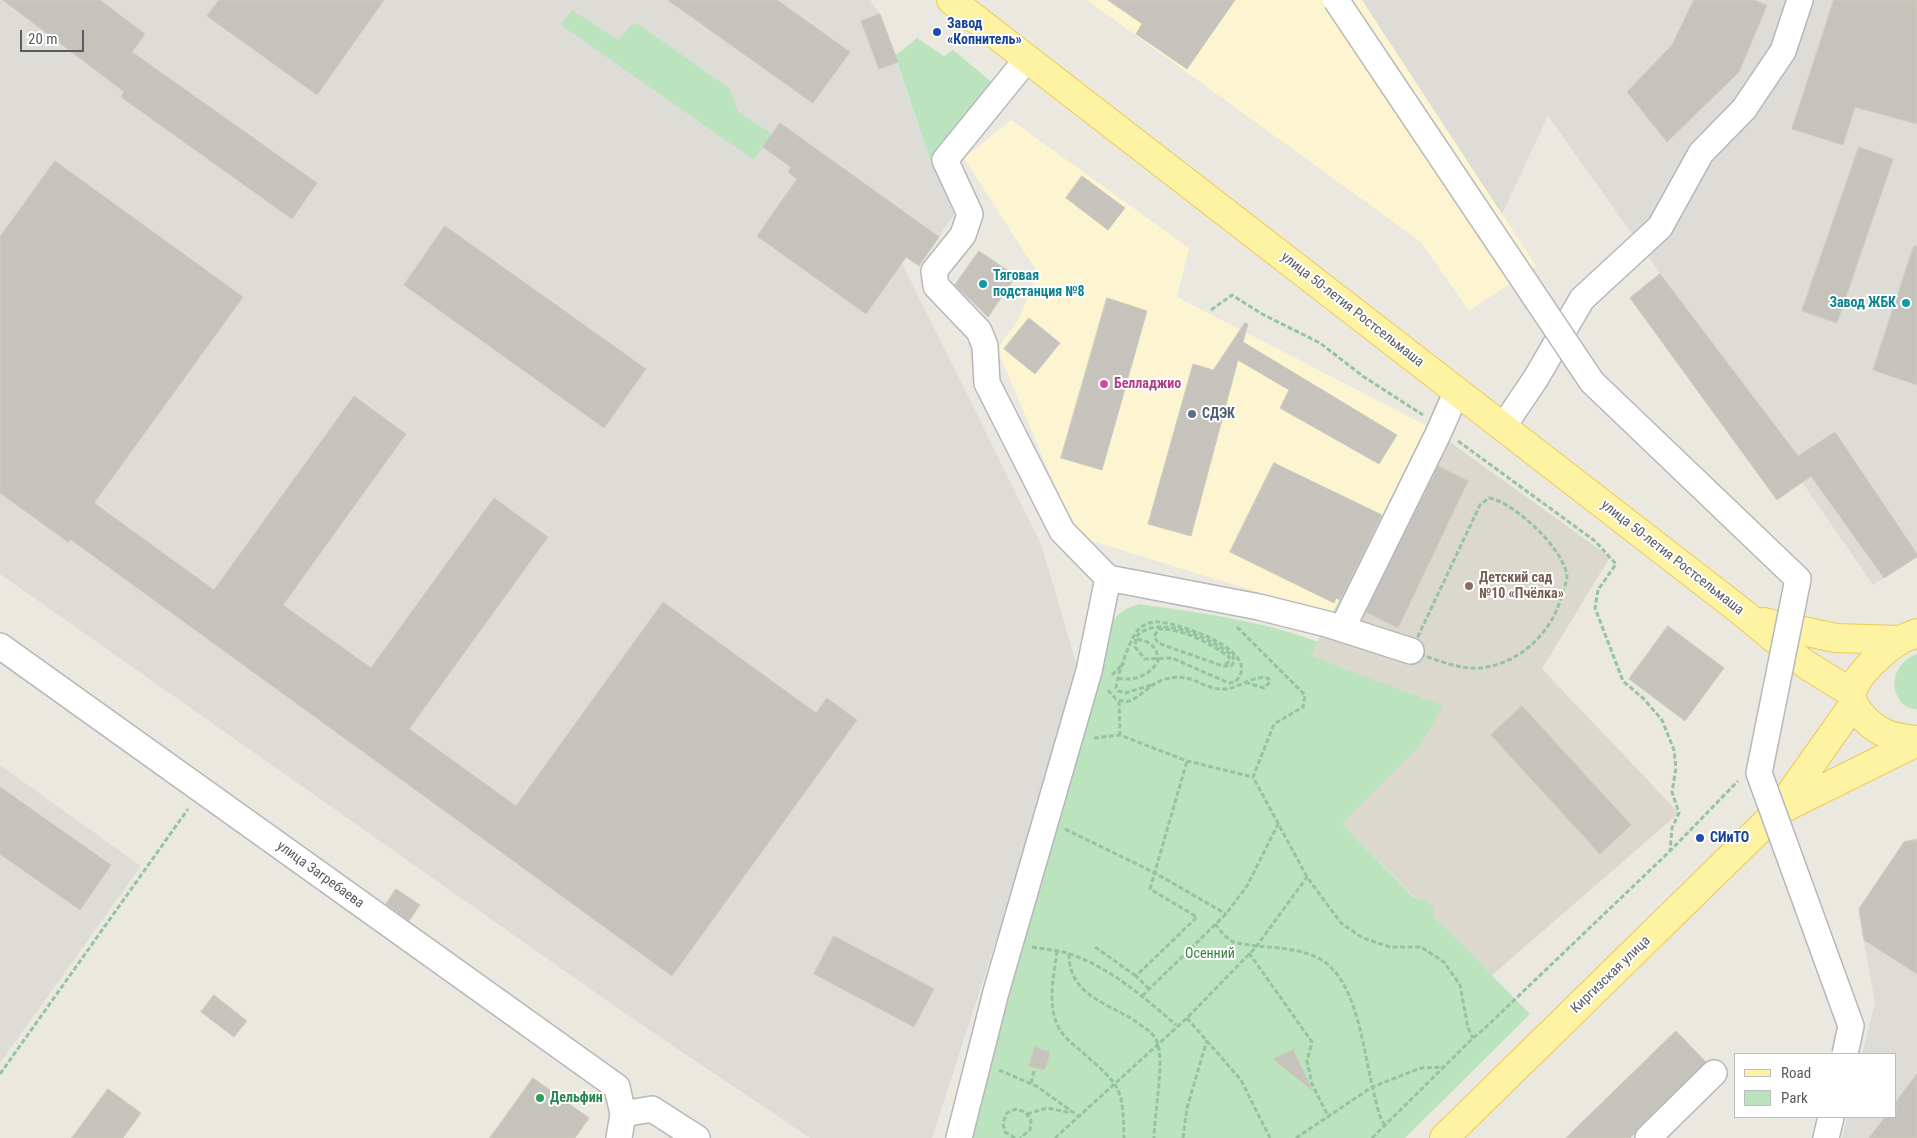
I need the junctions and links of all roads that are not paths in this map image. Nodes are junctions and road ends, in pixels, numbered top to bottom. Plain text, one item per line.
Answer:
1 (1336, 0) edge
2 (1800, 0) edge
3 (953, 1) edge
4 (1027, 59) junction
5 (1457, 391) junction
6 (1503, 427) junction
7 (1108, 578) junction
8 (1753, 620) junction
9 (1342, 629) junction
10 (1908, 637) edge
11 (0, 646) edge
12 (1411, 651) road end
13 (1853, 699) junction
14 (1917, 741) edge
15 (1778, 811) junction
16 (1844, 1053) edge
17 (1714, 1073) dead end
18 (1830, 1118) edge
19 (621, 1126) edge
20 (697, 1138) edge
21 (958, 1138) edge
22 (1444, 1138) edge
23 (1648, 1138) edge
24 (1826, 1138) edge

1 - 16 street, bridge
2 - 6 street
3 - 4 main road, улица 50-летия Ростсельмаша
4 - 5 main road, улица 50-летия Ростсельмаша
4 - 7 street
5 - 6 main road, улица 50-летия Ростсельмаша
5 - 9 street
6 - 8 main road, улица 50-летия Ростсельмаша
7 - 9 street
7 - 21 street
8 - 10 main road
8 - 13 main road, улица 50-летия Ростсельмаша
9 - 12 street
10 - 13 main road
11 - 19 street, улица Загребаева
13 - 14 main road, улица 50-летия Ростсельмаша
13 - 15 main road
14 - 15 main road
15 - 22 main road, Киргизская улица
17 - 23 street
18 - 24 street
19 - 20 street

